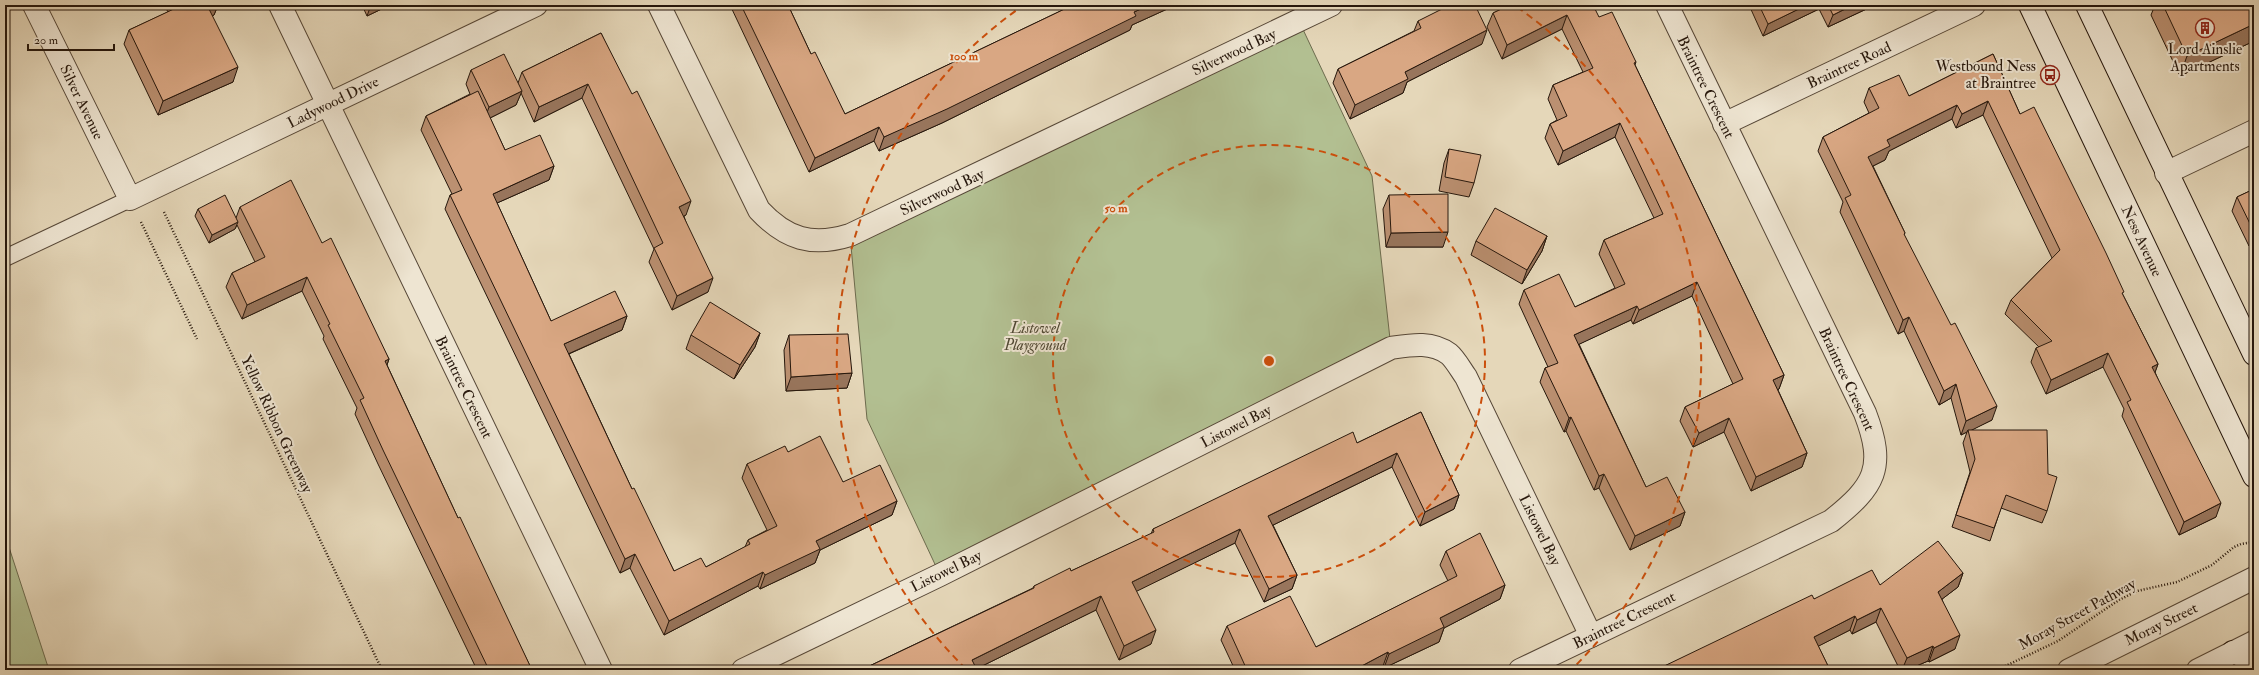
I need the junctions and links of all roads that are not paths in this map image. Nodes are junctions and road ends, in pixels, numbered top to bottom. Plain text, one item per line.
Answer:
1 (34, 5) edge
2 (280, 5) edge
3 (536, 5) edge
4 (659, 5) edge
5 (1331, 5) edge
6 (1667, 5) edge
7 (1974, 5) edge
8 (2030, 5) edge
9 (2087, 5) edge
10 (328, 104) junction
11 (1724, 124) junction
12 (2254, 131) edge
13 (2166, 173) junction
14 (130, 199) junction
15 (5, 258) edge
16 (2254, 354) edge
17 (2254, 476) edge
18 (2254, 578) edge
19 (1591, 636) junction
20 (2254, 642) edge
21 (2233, 652) junction
22 (2254, 661) edge
23 (601, 670) edge
24 (743, 670) edge
25 (1520, 670) edge
26 (2069, 670) edge
27 (2198, 670) edge

1 - 14 street, Silver Avenue
2 - 10 street, Braintree Crescent
3 - 10 street, Ladywood Drive
4 - 5 street, Silverwood Bay
6 - 11 street, Braintree Crescent
7 - 11 street, Braintree Road
8 - 17 street, Ness Avenue
9 - 13 street
10 - 14 street, Ladywood Drive
10 - 23 street, Braintree Crescent
11 - 19 street, Braintree Crescent
12 - 13 street
13 - 16 street
14 - 15 lane
18 - 26 street, Moray Street
19 - 24 street, Listowel Bay
19 - 25 street, Braintree Crescent
20 - 21 street
21 - 22 street
21 - 27 street

